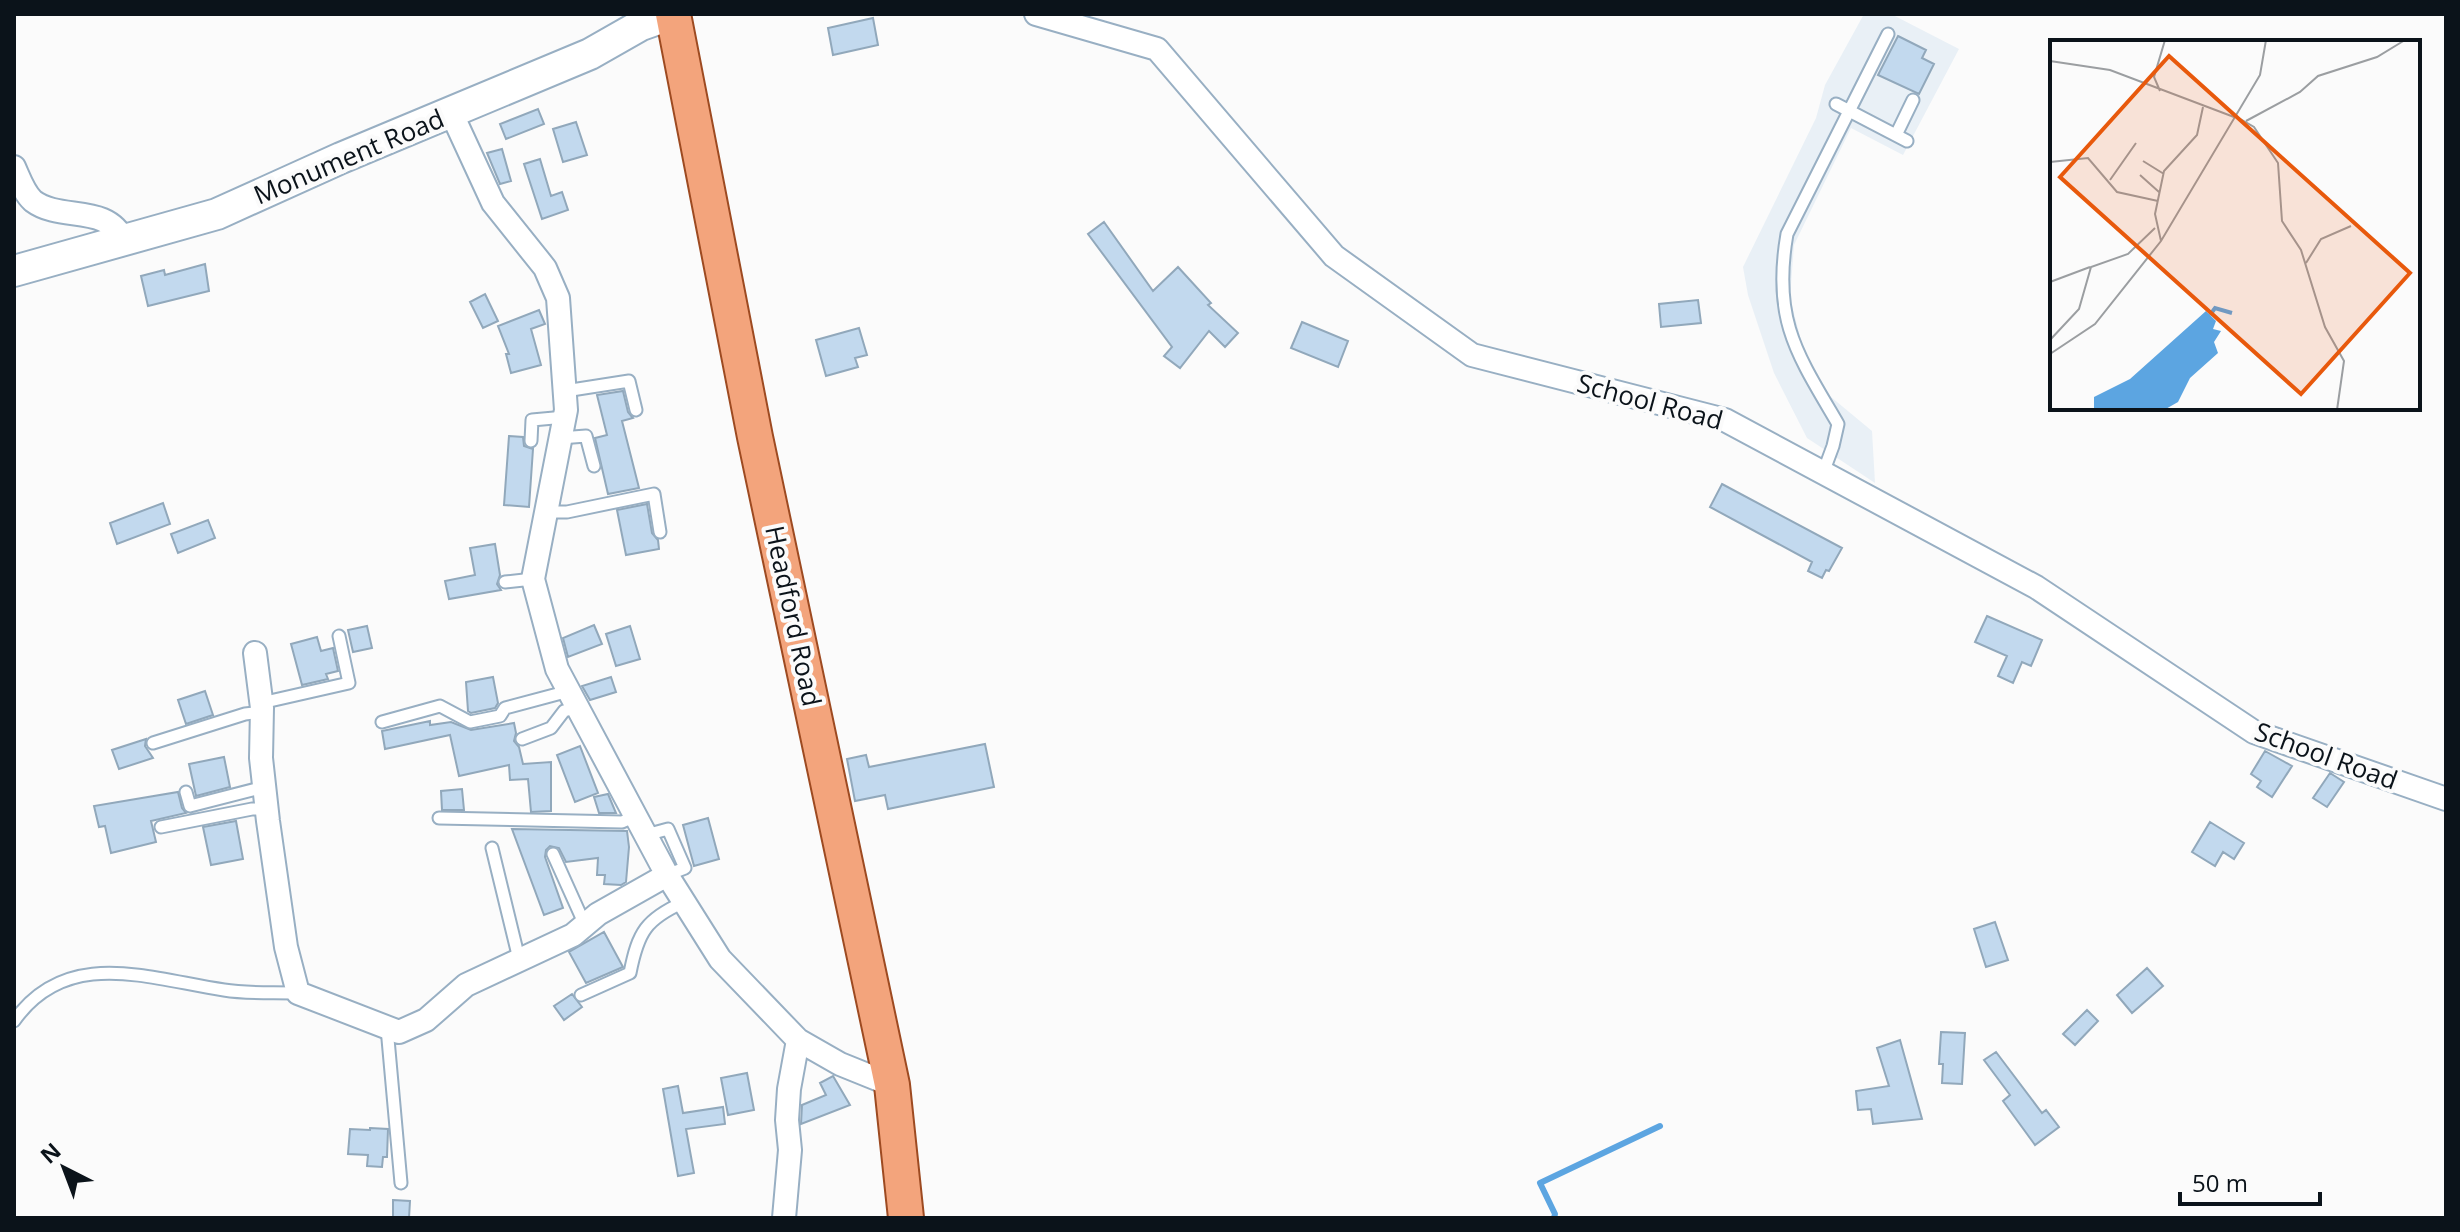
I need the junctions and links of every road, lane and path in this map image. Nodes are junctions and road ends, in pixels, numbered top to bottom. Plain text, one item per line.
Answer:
1 (673, 14) edge
2 (1036, 14) edge
3 (1888, 34) dead end
4 (1913, 100) dead end
5 (1836, 104) dead end
6 (1850, 111) junction
7 (451, 112) junction
8 (14, 167) edge
9 (124, 241) junction
10 (14, 271) edge
11 (565, 391) junction
12 (636, 410) dead end
13 (562, 428) junction
14 (531, 441) dead end
15 (594, 466) dead end
16 (1823, 473) junction
17 (546, 512) junction
18 (660, 532) dead end
19 (533, 579) junction
20 (505, 582) dead end
21 (339, 636) dead end
22 (255, 653) dead end
23 (573, 699) junction
24 (262, 708) junction
25 (382, 722) dead end
26 (522, 739) dead end
27 (153, 743) dead end
28 (186, 792) dead end
29 (265, 798) junction
30 (2446, 799) edge
31 (439, 818) dead end
32 (641, 825) junction
33 (161, 827) dead end
34 (492, 848) dead end
35 (553, 854) dead end
36 (667, 875) junction
37 (684, 902) junction
38 (585, 925) junction
39 (519, 959) junction
40 (298, 993) junction
41 (581, 995) dead end
42 (14, 1021) edge
43 (387, 1027) junction
44 (798, 1040) junction
45 (892, 1085) junction
46 (401, 1183) dead end
47 (784, 1218) edge
48 (906, 1218) edge

1 - 7 street, Monument Road
1 - 45 main road, Headford Road
2 - 16 street, School Road
3 - 6 lane
4 - 6 lane
5 - 6 lane
6 - 16 lane
7 - 9 street, Monument Road
7 - 11 street
8 - 9 street
9 - 10 street, Monument Road
11 - 12 lane
11 - 13 street
13 - 14 lane
13 - 15 lane
13 - 17 street
16 - 30 street, School Road
17 - 18 lane
17 - 19 street
19 - 20 lane
19 - 23 street
21 - 24 lane
22 - 24 street
23 - 25 lane
23 - 26 lane
23 - 32 street
24 - 27 lane
24 - 29 street
28 - 29 lane
29 - 33 lane
29 - 40 street
31 - 32 lane
32 - 36 street
34 - 39 lane
35 - 38 lane
36 - 37 street
36 - 38 street
37 - 41 lane
37 - 44 street
38 - 39 street
39 - 43 street
40 - 42 lane
40 - 43 street
43 - 46 lane
44 - 45 street
44 - 47 street
45 - 48 main road, Headford Road

